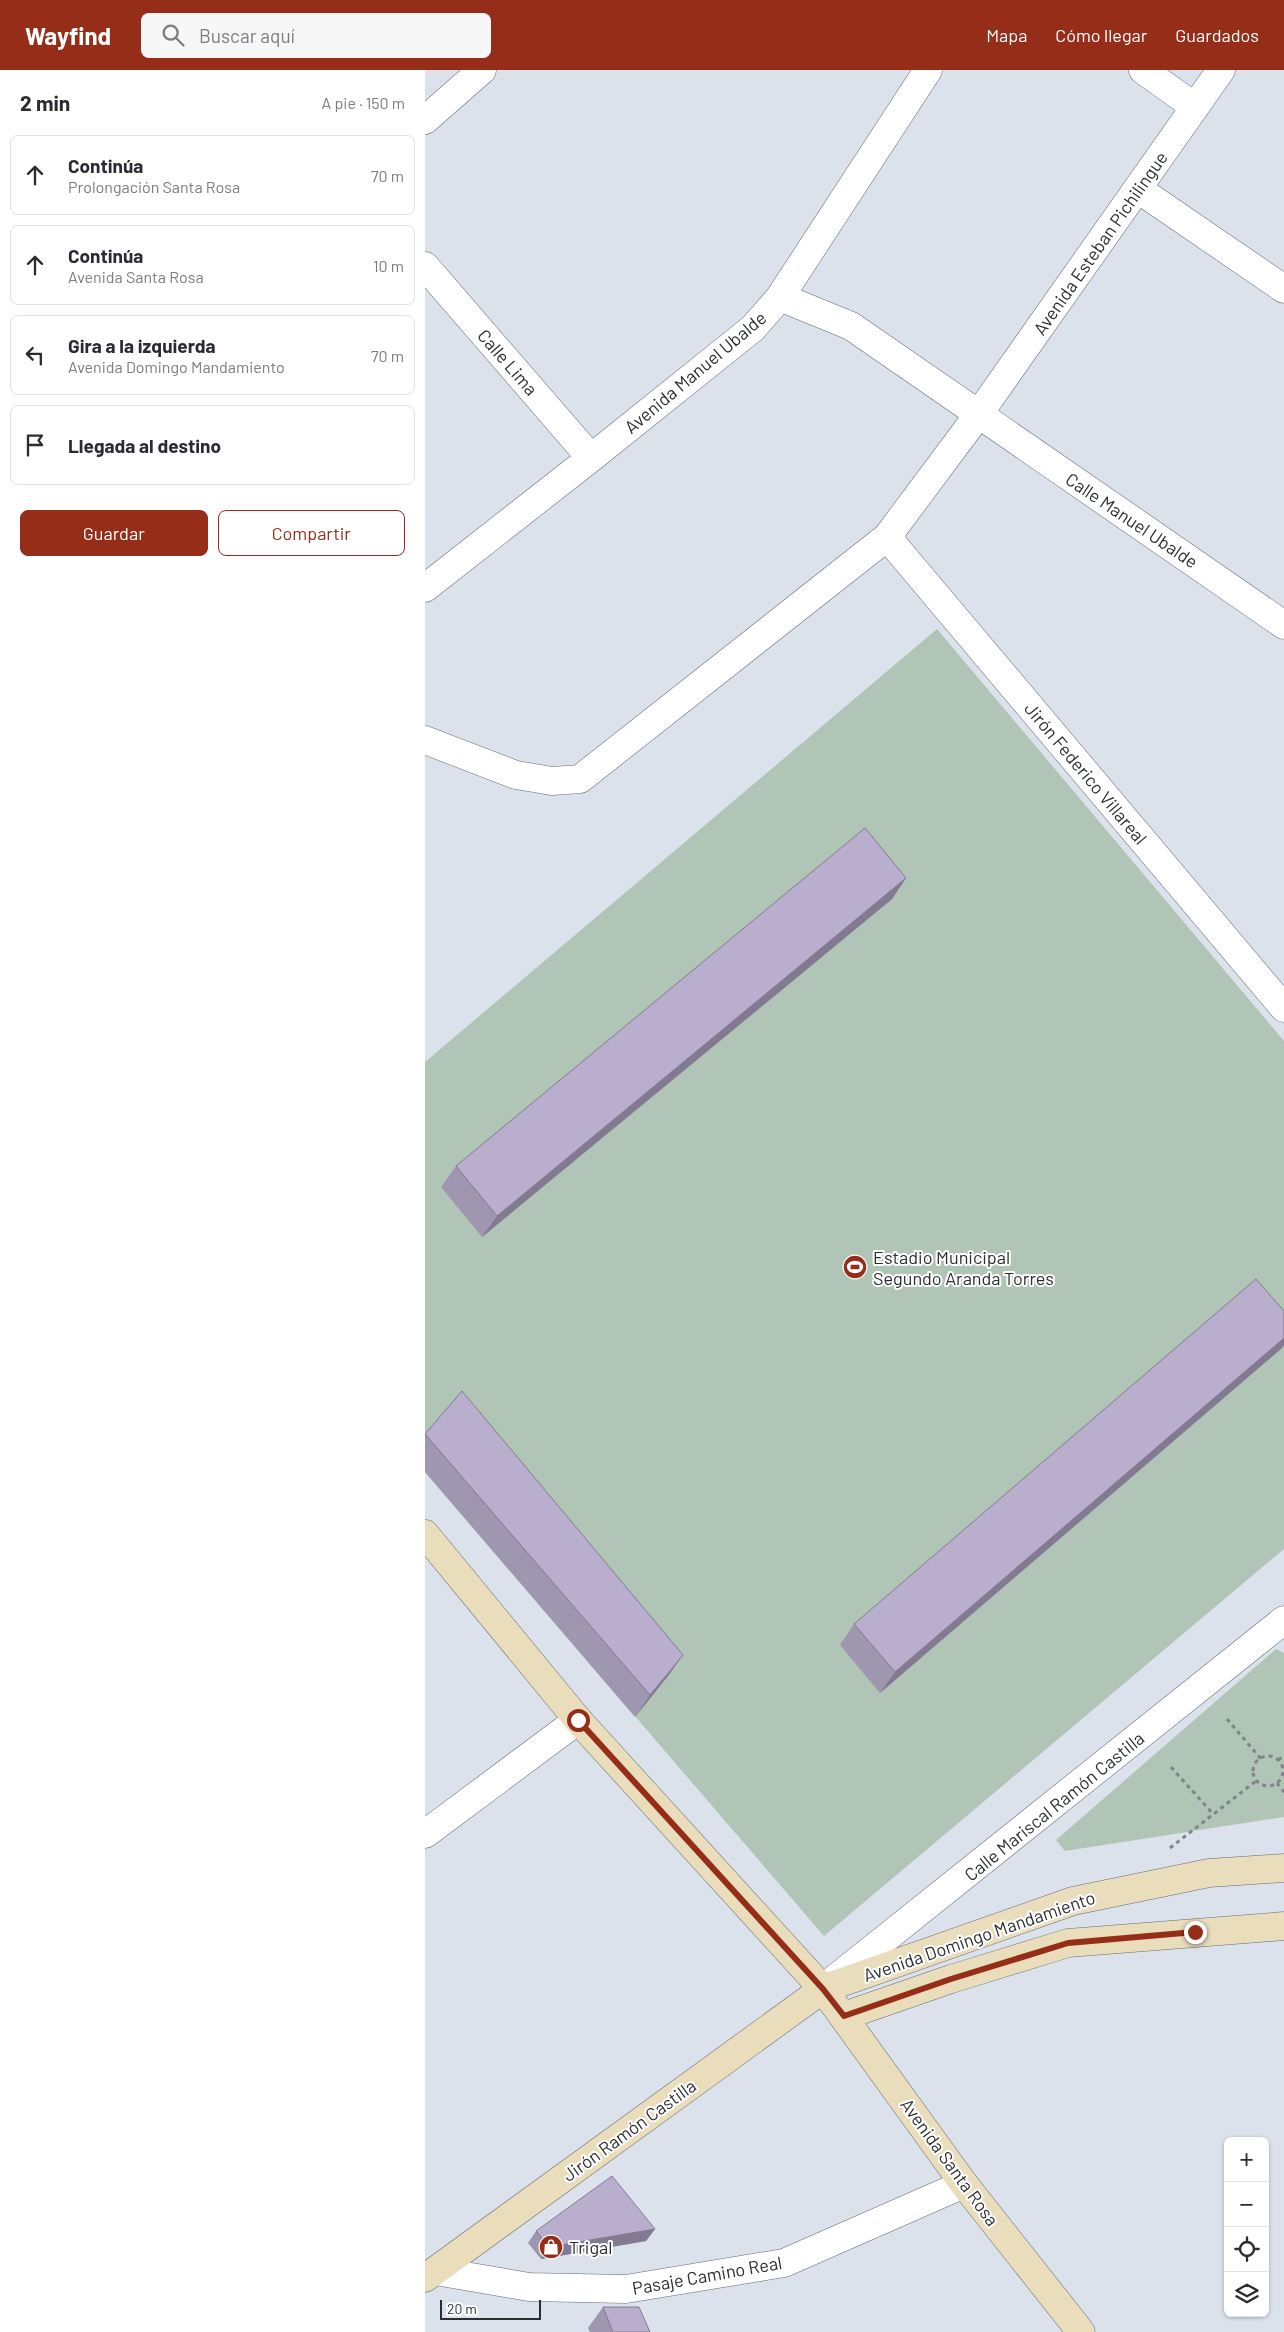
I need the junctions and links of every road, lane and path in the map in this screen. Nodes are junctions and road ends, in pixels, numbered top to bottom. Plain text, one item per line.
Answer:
1 (482, 70) edge
2 (929, 70) edge
3 (1143, 70) edge
4 (1221, 70) edge
5 (1195, 107) junction
6 (425, 120) edge
7 (1138, 189) junction
8 (425, 266) edge
9 (1284, 289) edge
10 (780, 297) junction
11 (979, 416) junction
12 (591, 458) junction
13 (887, 537) junction
14 (425, 588) edge
15 (1284, 626) edge
16 (425, 740) edge
17 (1284, 1008) edge
18 (425, 1534) edge
19 (1279, 1633) edge
20 (1227, 1719) dead end
21 (578, 1720) junction
22 (1284, 1756) edge
23 (1261, 1758) junction
24 (1279, 1760) junction
25 (1171, 1767) dead end
26 (1257, 1781) junction
27 (1277, 1783) junction
28 (1284, 1792) edge
29 (1213, 1814) junction
30 (425, 1834) edge
31 (1170, 1848) dead end
32 (1284, 1868) edge
33 (1284, 1926) edge
34 (823, 1989) junction
35 (844, 2016) junction
36 (964, 2184) junction
37 (430, 2275) edge
38 (626, 2289) junction
39 (638, 2315) edge
40 (1081, 2332) edge

1 - 6 street
2 - 10 street
3 - 5 street
4 - 5 street, Avenida Esteban Pichilingue
5 - 7 street, Avenida Esteban Pichilingue
7 - 9 street
7 - 11 street, Avenida Esteban Pichilingue
8 - 12 street, Calle Lima
10 - 11 street, Avenida Manuel Ubalde
10 - 12 street, Avenida Manuel Ubalde
11 - 13 street, Avenida Esteban Pichilingue
11 - 15 street, Calle Manuel Ubalde
12 - 14 street, Avenida Manuel Ubalde
13 - 16 street, Avenida Esteban Pichilingue
13 - 17 street, Jirón Federico Villareal
18 - 21 street, Avenida Santa Rosa
19 - 34 street, Calle Mariscal Ramón Castilla
20 - 23 path
21 - 30 street
21 - 34 street, Avenida Santa Rosa
22 - 24 path
23 - 24 path
23 - 26 path
24 - 27 path
25 - 29 path
26 - 27 path
26 - 29 path
27 - 28 path
29 - 31 path
32 - 34 street, Avenida Domingo Mandamiento
33 - 35 street, Avenida Domingo Mandamiento
34 - 35 street, Avenida Santa Rosa
34 - 37 street, Jirón Ramón Castilla
35 - 36 street, Avenida Santa Rosa
36 - 38 street, Pasaje Camino Real
36 - 40 street, Avenida Santa Rosa
37 - 38 street, Pasaje Camino Real
38 - 39 street

